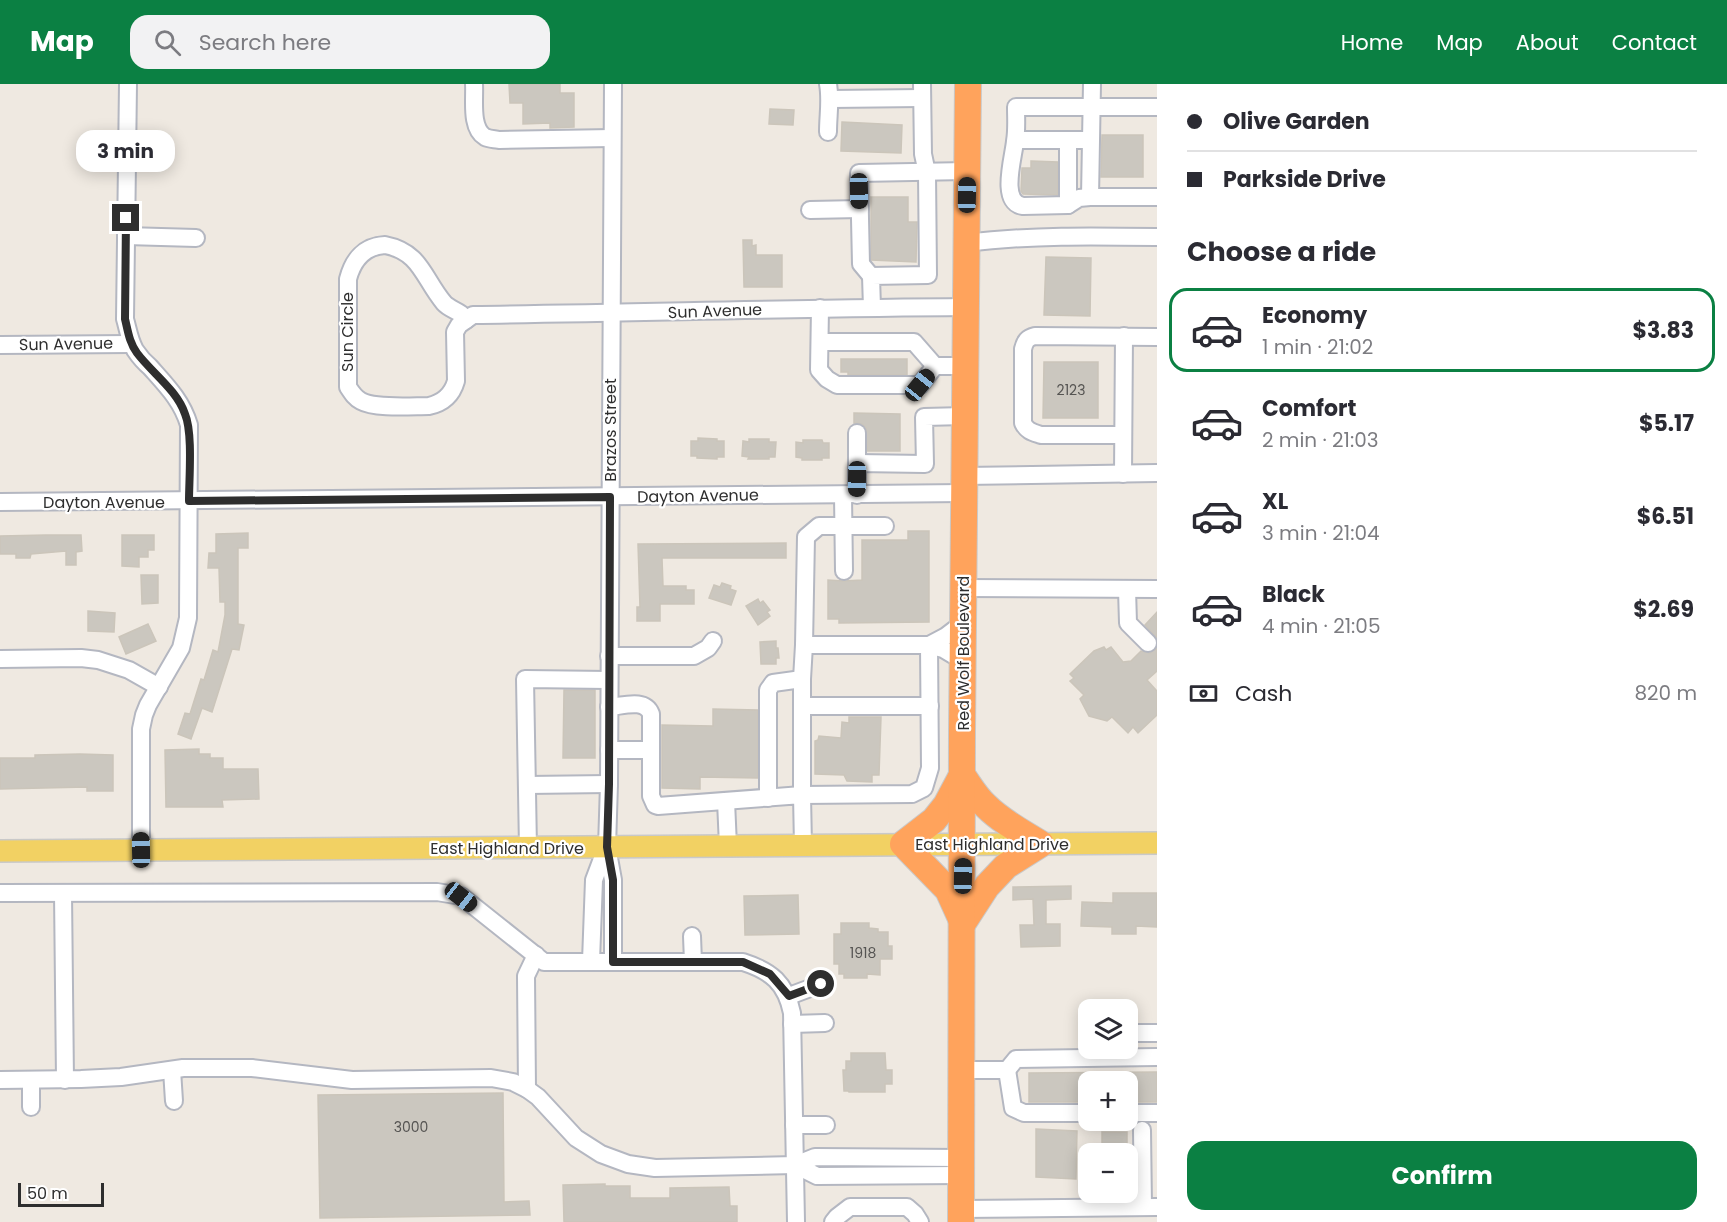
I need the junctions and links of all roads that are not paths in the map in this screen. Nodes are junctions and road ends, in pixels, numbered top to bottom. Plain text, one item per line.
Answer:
1 (128, 84) edge
2 (474, 84) edge
3 (613, 84) edge
4 (968, 84) edge
5 (1092, 84) edge
6 (830, 91) edge
7 (922, 91) edge
8 (1090, 107) junction
9 (1157, 107) edge
10 (828, 132) dead end
11 (612, 138) junction
12 (1068, 140) junction
13 (1090, 140) junction
14 (1014, 147) junction
15 (967, 171) junction
16 (927, 172) junction
17 (1157, 196) edge
18 (1090, 197) junction
19 (1066, 205) junction
20 (860, 209) junction
21 (810, 210) dead end
22 (126, 236) junction
23 (1157, 237) edge
24 (196, 238) dead end
25 (967, 243) junction
26 (871, 276) junction
27 (966, 307) junction
28 (820, 308) junction
29 (872, 308) junction
30 (611, 314) junction
31 (466, 320) junction
32 (1124, 336) junction
33 (1157, 337) edge
34 (819, 342) junction
35 (131, 344) junction
36 (0, 345) edge
37 (935, 366) junction
38 (966, 366) junction
39 (965, 416) junction
40 (857, 433) dead end
41 (1123, 435) junction
42 (857, 463) junction
43 (1123, 474) junction
44 (1157, 474) edge
45 (964, 485) junction
46 (850, 495) junction
47 (610, 497) junction
48 (189, 501) junction
49 (0, 502) edge
50 (844, 526) junction
51 (885, 526) dead end
52 (844, 571) dead end
53 (963, 588) junction
54 (1127, 589) junction
55 (1157, 589) edge
56 (963, 623) junction
57 (712, 641) dead end
58 (1148, 643) dead end
59 (804, 645) junction
60 (929, 645) junction
61 (609, 656) junction
62 (0, 659) edge
63 (963, 661) junction
64 (802, 679) junction
65 (609, 680) junction
66 (159, 687) junction
67 (802, 706) junction
68 (930, 706) junction
69 (609, 707) junction
70 (609, 750) junction
71 (651, 750) junction
72 (962, 775) junction
73 (609, 784) junction
74 (527, 785) junction
75 (802, 795) junction
76 (768, 798) junction
77 (726, 801) junction
78 (1157, 843) edge
79 (903, 844) junction
80 (963, 844) junction
81 (1041, 844) junction
82 (728, 846) junction
83 (803, 846) junction
84 (607, 847) junction
85 (528, 848) junction
86 (141, 850) junction
87 (0, 851) edge
88 (63, 892) junction
89 (0, 893) edge
90 (963, 923) junction
91 (692, 936) dead end
92 (536, 955) junction
93 (591, 962) junction
94 (613, 962) junction
95 (693, 962) junction
96 (821, 984) dead end
97 (789, 996) junction
98 (825, 1023) dead end
99 (792, 1024) junction
100 (1157, 1032) edge
101 (1138, 1033) edge
102 (1157, 1057) edge
103 (172, 1070) junction
104 (962, 1070) junction
105 (1006, 1070) junction
106 (0, 1080) edge
107 (31, 1080) junction
108 (65, 1080) junction
109 (526, 1089) junction
110 (174, 1101) dead end
111 (32, 1107) dead end
112 (1078, 1113) edge
113 (1138, 1113) edge
114 (1157, 1113) edge
115 (794, 1125) junction
116 (826, 1125) dead end
117 (1142, 1130) dead end
118 (795, 1165) junction
119 (962, 1167) junction
120 (1150, 1207) edge
121 (961, 1215) edge
122 (1061, 1215) edge
123 (796, 1222) edge
124 (833, 1222) edge
125 (920, 1222) edge

1 - 22 street
2 - 11 street
3 - 11 street, Brazos Street
4 - 15 highway, Red Wolf Boulevard
5 - 8 street
6 - 7 street
6 - 10 street
7 - 16 street
8 - 9 street
8 - 13 street
8 - 14 street
11 - 30 street, Brazos Street
12 - 13 street
12 - 14 street
12 - 19 street
13 - 18 street
14 - 19 street
15 - 16 street
15 - 25 highway, Red Wolf Boulevard
16 - 20 street
16 - 26 street
17 - 18 street
18 - 19 street
20 - 21 street
20 - 26 street
22 - 24 street
22 - 35 street
23 - 25 street
25 - 27 highway, Red Wolf Boulevard
26 - 29 street
27 - 29 street, Sun Avenue
27 - 38 highway, Red Wolf Boulevard
28 - 29 street, Sun Avenue
28 - 30 street, Sun Avenue
28 - 34 street
30 - 31 street, Sun Avenue
30 - 47 street, Brazos Street
31 - 31 street, Sun Circle
32 - 33 street
32 - 41 street
32 - 41 street
34 - 37 street
34 - 37 street
35 - 36 street, Sun Avenue
35 - 48 street
37 - 38 street
38 - 39 highway, Red Wolf Boulevard
39 - 42 street
39 - 45 highway, Red Wolf Boulevard
40 - 42 street
41 - 43 street
42 - 46 street
43 - 44 street, Dayton Avenue
43 - 45 street, Dayton Avenue
45 - 46 street, Dayton Avenue
45 - 53 highway, Red Wolf Boulevard
46 - 47 street, Dayton Avenue
46 - 50 street
47 - 48 street, Dayton Avenue
47 - 61 street, Brazos Street
48 - 49 street, Dayton Avenue
48 - 66 street
50 - 51 street
50 - 52 street
50 - 59 street
53 - 54 street
53 - 56 highway, Red Wolf Boulevard
54 - 55 street
54 - 58 street
56 - 60 street
56 - 63 highway, Red Wolf Boulevard
57 - 61 street
59 - 60 street
59 - 64 street
60 - 63 street
60 - 68 street
61 - 65 street, Brazos Street
62 - 66 street
63 - 72 highway, Red Wolf Boulevard
64 - 67 street
64 - 76 street
65 - 69 street, Brazos Street
65 - 74 street
66 - 86 street
67 - 68 street
67 - 75 street
68 - 75 street
69 - 70 street, Brazos Street
69 - 71 street
70 - 71 street
70 - 73 street, Brazos Street
71 - 77 street
72 - 79 highway
72 - 80 highway, Red Wolf Boulevard
72 - 81 highway
73 - 74 street
73 - 84 street, Brazos Street
74 - 85 street
75 - 76 street
75 - 83 street
76 - 77 street
77 - 82 street
78 - 81 main road, East Highland Drive
79 - 80 main road, East Highland Drive
79 - 83 main road, East Highland Drive
79 - 90 highway
80 - 81 main road, East Highland Drive
80 - 90 highway, Red Wolf Boulevard
81 - 90 highway
82 - 83 main road, East Highland Drive
82 - 84 main road, East Highland Drive
84 - 85 main road, East Highland Drive
84 - 93 street
84 - 94 street
85 - 86 main road, East Highland Drive
86 - 87 main road, East Highland Drive
88 - 89 street
88 - 92 street
88 - 108 street
90 - 104 highway, Red Wolf Boulevard
91 - 95 street
92 - 93 street
92 - 109 street
93 - 94 street
94 - 95 street
95 - 97 street
96 - 97 street
97 - 99 street
98 - 99 street
99 - 115 street
100 - 101 street
102 - 105 street
103 - 108 street
103 - 109 street
103 - 110 street
104 - 105 street
104 - 119 highway, Red Wolf Boulevard
105 - 112 street
106 - 107 street
107 - 108 street
107 - 111 street
109 - 118 street
113 - 114 street
115 - 116 street
115 - 118 street
117 - 120 street
118 - 119 street
118 - 123 street
119 - 121 highway, Red Wolf Boulevard
120 - 122 street
121 - 122 street
124 - 125 street

